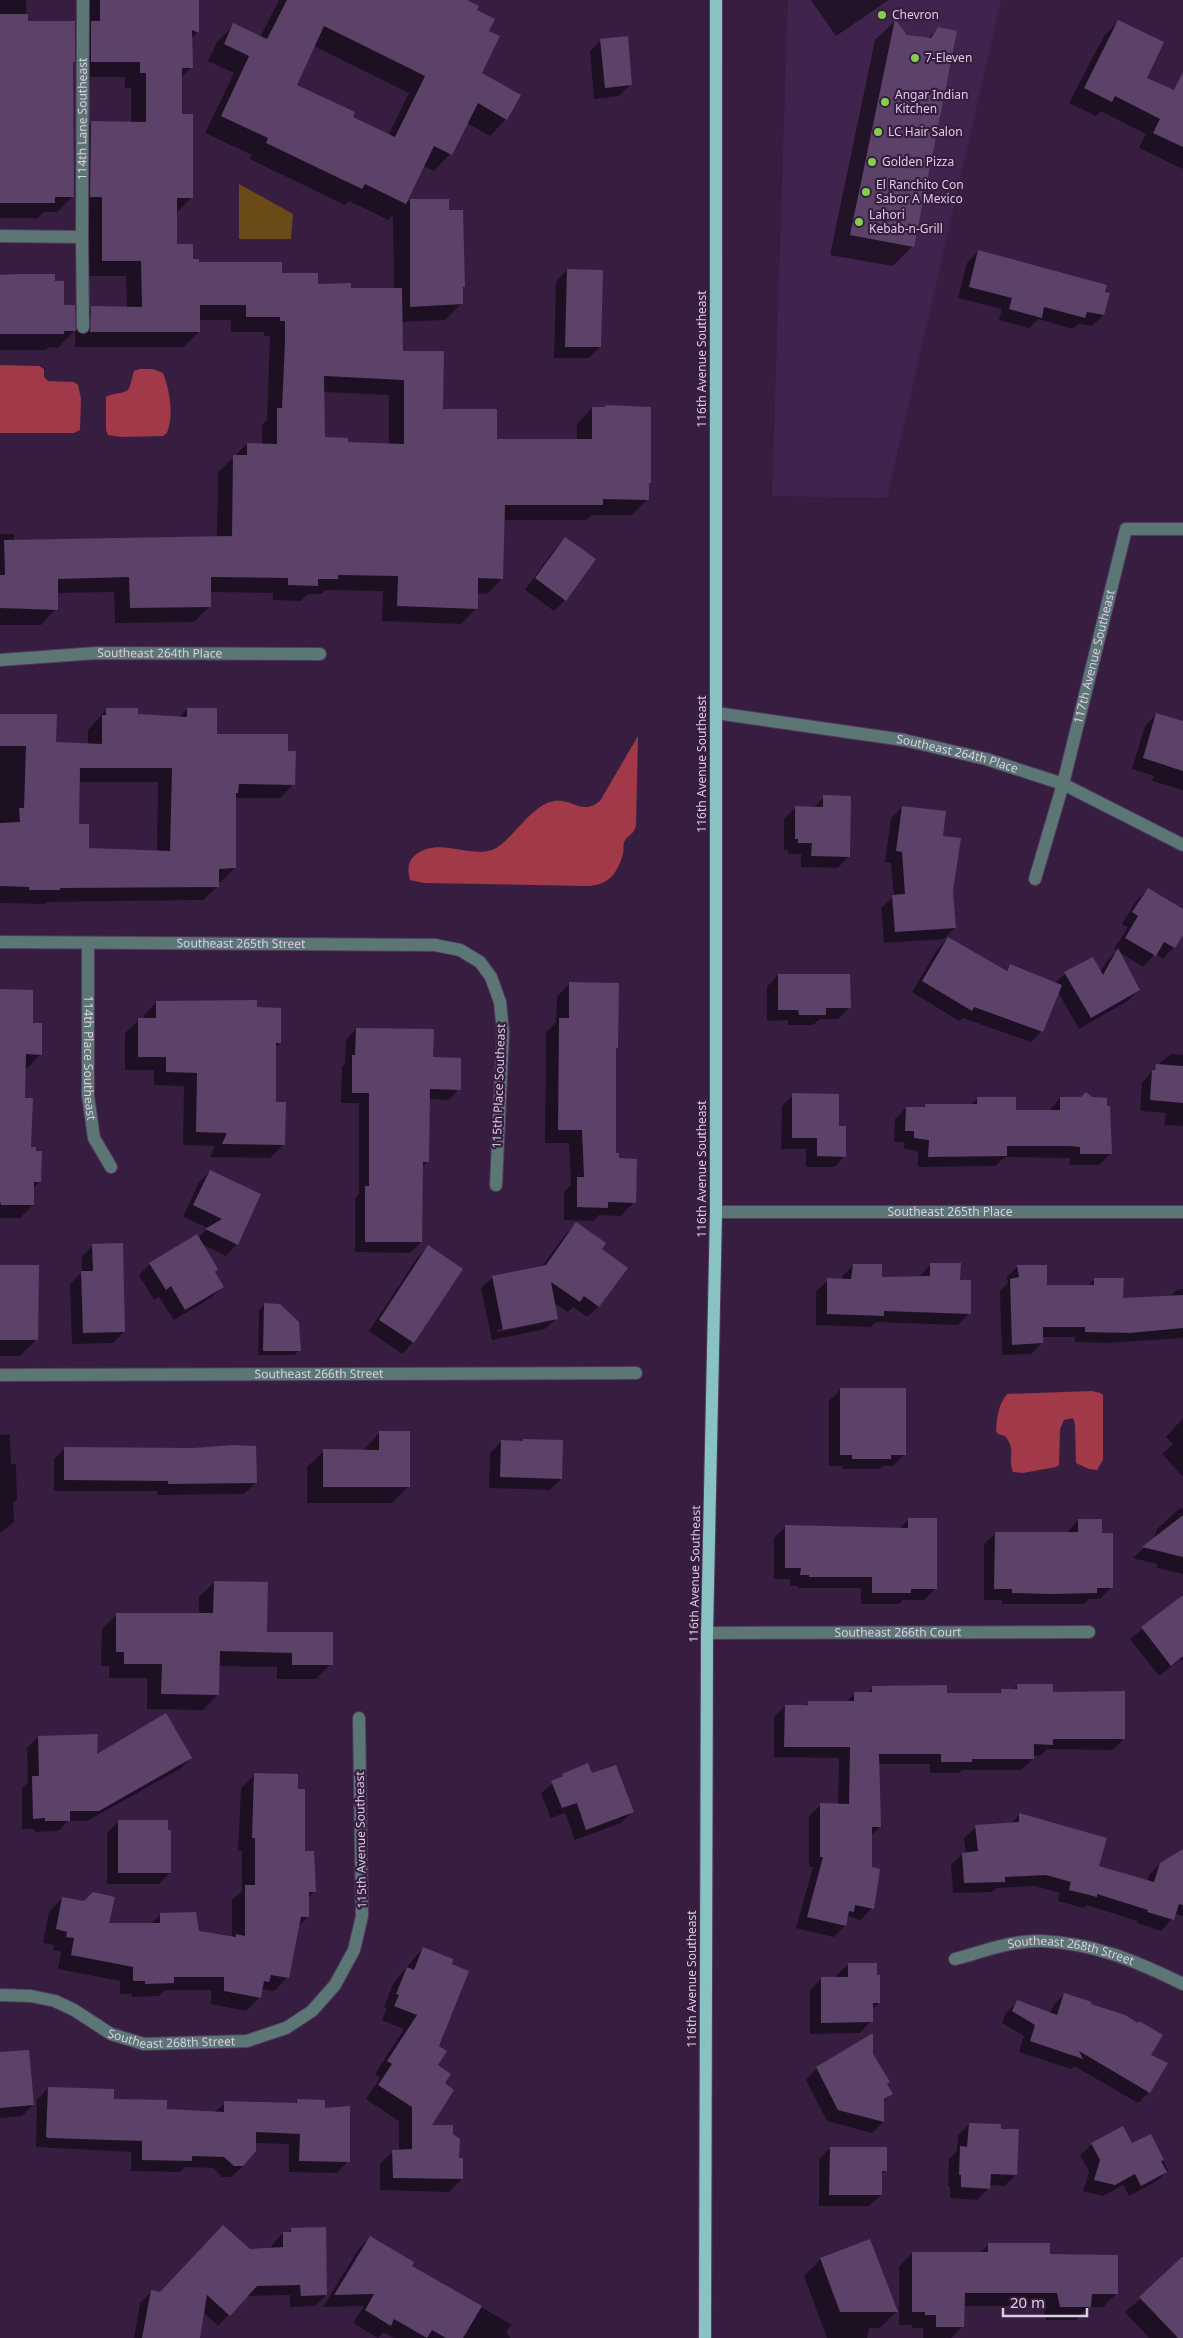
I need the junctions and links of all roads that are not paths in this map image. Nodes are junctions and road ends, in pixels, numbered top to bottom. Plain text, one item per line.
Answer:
1 (84, 0) edge
2 (716, 0) edge
3 (0, 236) edge
4 (82, 237) junction
5 (82, 327) dead end
6 (1183, 529) edge
7 (320, 654) dead end
8 (0, 660) edge
9 (716, 713) junction
10 (1063, 784) junction
11 (1183, 845) edge
12 (1035, 879) dead end
13 (0, 942) edge
14 (88, 944) junction
15 (480, 962) joint
16 (111, 1167) dead end
17 (496, 1185) dead end
18 (716, 1212) junction
19 (1183, 1212) edge
20 (636, 1373) dead end
21 (0, 1375) edge
22 (1089, 1632) dead end
23 (707, 1633) junction
24 (359, 1718) dead end
25 (955, 1959) dead end
26 (1183, 1984) edge
27 (334, 1985) joint
28 (0, 1995) edge
29 (705, 2338) edge

1 - 4 street, 114th Lane Southeast
2 - 9 main road, 116th Avenue Southeast
3 - 4 street
4 - 5 street, 114th Lane Southeast
6 - 10 street, 117th Avenue Southeast
7 - 8 street, Southeast 264th Place
9 - 10 street, Southeast 264th Place
9 - 18 main road, 116th Avenue Southeast
10 - 11 street, Southeast 264th Place
10 - 12 street, 117th Avenue Southeast
13 - 14 street, Southeast 265th Street
14 - 15 street, Southeast 265th Street
14 - 16 street, 114th Place Southeast
15 - 17 street, 115th Place Southeast
18 - 19 street, Southeast 265th Place
18 - 23 main road, 116th Avenue Southeast
20 - 21 street, Southeast 266th Street
22 - 23 street, Southeast 266th Court
23 - 29 main road, 116th Avenue Southeast
24 - 27 street, 115th Avenue Southeast
25 - 26 street, Southeast 268th Street
27 - 28 street, Southeast 268th Street

